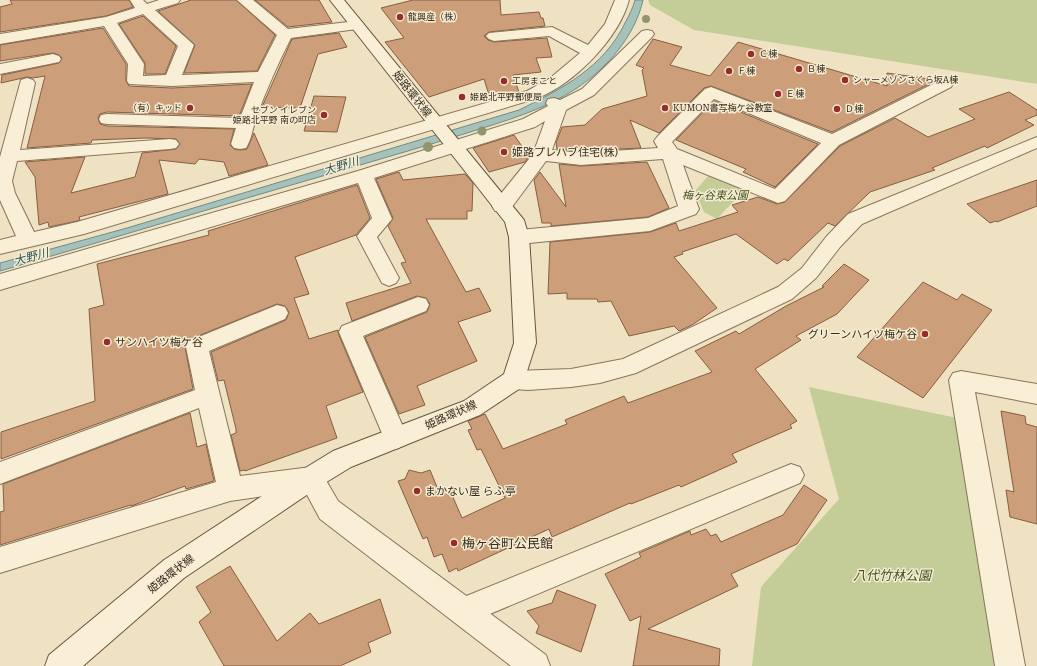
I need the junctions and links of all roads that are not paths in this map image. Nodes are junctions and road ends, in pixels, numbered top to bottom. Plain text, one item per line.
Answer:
1 (173, 0) edge
2 (244, 0) edge
3 (337, 0) edge
4 (622, 0) edge
5 (140, 5) edge
6 (108, 22) junction
7 (357, 26) junction
8 (285, 34) junction
9 (647, 34) dead end
10 (494, 36) dead end
11 (0, 39) edge
12 (589, 52) junction
13 (53, 59) dead end
14 (0, 69) edge
15 (264, 77) junction
16 (172, 81) junction
17 (27, 83) dead end
18 (944, 84) dead end
19 (543, 90) junction
20 (558, 109) junction
21 (107, 119) dead end
22 (246, 123) junction
23 (436, 125) junction
24 (833, 141) junction
25 (1037, 142) edge
26 (170, 144) dead end
27 (240, 144) dead end
28 (453, 146) junction
29 (670, 153) junction
30 (540, 155) junction
31 (11, 156) junction
32 (364, 175) junction
33 (2, 181) edge
34 (502, 206) junction
35 (519, 237) junction
36 (28, 240) junction
37 (0, 247) edge
38 (389, 278) dead end
39 (0, 282) edge
40 (418, 306) dead end
41 (277, 313) dead end
42 (514, 380) junction
43 (1037, 394) edge
44 (208, 395) junction
45 (396, 438) junction
46 (0, 473) edge
47 (791, 475) dead end
48 (311, 478) junction
49 (230, 489) junction
50 (0, 560) edge
51 (464, 611) junction
52 (60, 666) edge
53 (535, 666) edge
54 (1010, 666) edge

1 - 5 street
2 - 8 street
3 - 7 street, 姫路環状線
4 - 12 street
5 - 6 street
5 - 16 street
6 - 11 street
6 - 16 street
7 - 8 street
7 - 23 street, 姫路環状線
8 - 15 street
9 - 20 street
10 - 12 street
12 - 19 street
13 - 14 street
15 - 16 street
15 - 22 street
17 - 31 street
18 - 24 street
19 - 20 street
19 - 23 street
20 - 28 street
20 - 30 street
21 - 22 street
22 - 27 street
23 - 28 street, 姫路環状線
23 - 36 street
24 - 29 street
24 - 29 street
25 - 42 street
26 - 31 street
28 - 32 street
28 - 34 street, 姫路環状線
29 - 30 street
29 - 35 street
30 - 34 street
31 - 33 street
32 - 38 street
32 - 39 street
33 - 36 street
34 - 35 street, 姫路環状線
35 - 42 street, 姫路環状線
36 - 37 street
40 - 45 street
41 - 44 street
42 - 45 street, 姫路環状線
43 - 54 street
44 - 46 street
44 - 49 street
45 - 48 street, 姫路環状線
47 - 51 street
48 - 49 street
48 - 51 street
48 - 52 street, 姫路環状線
49 - 50 street
51 - 53 street

